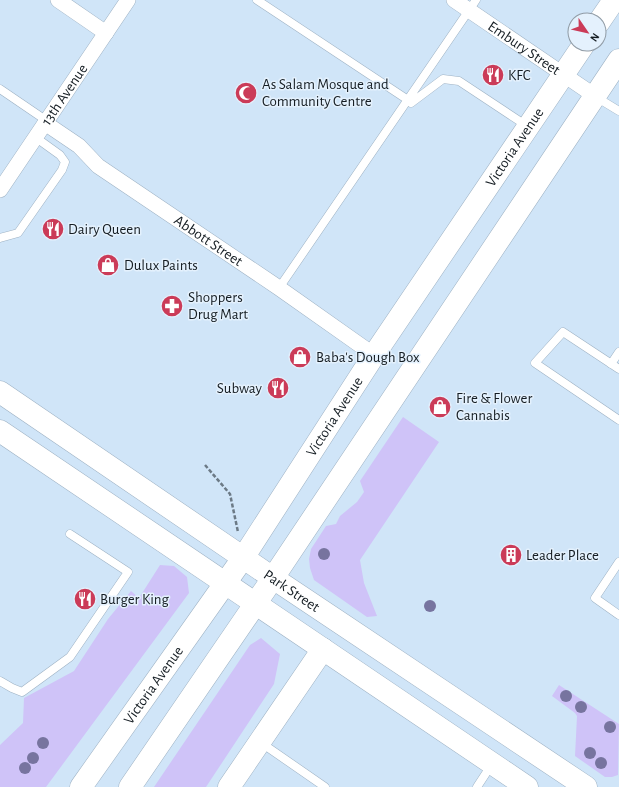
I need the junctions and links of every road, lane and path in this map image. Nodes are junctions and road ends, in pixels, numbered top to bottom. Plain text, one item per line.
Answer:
1 (58, 0) edge
2 (128, 0) edge
3 (257, 0) edge
4 (454, 0) edge
5 (614, 0) edge
6 (472, 5) edge
7 (606, 12) edge
8 (106, 33) junction
9 (578, 52) edge
10 (619, 60) edge
11 (563, 74) junction
12 (0, 89) edge
13 (595, 96) junction
14 (410, 101) junction
15 (619, 111) edge
16 (46, 122) junction
17 (528, 127) junction
18 (35, 137) junction
19 (0, 190) edge
20 (0, 238) edge
21 (279, 288) junction
22 (619, 352) edge
23 (374, 355) junction
24 (611, 364) junction
25 (619, 369) edge
26 (0, 392) edge
27 (619, 420) edge
28 (0, 431) edge
29 (205, 465) dead end
30 (70, 534) dead end
31 (243, 558) junction
32 (619, 562) edge
33 (273, 578) junction
34 (225, 584) junction
35 (255, 603) junction
36 (619, 615) edge
37 (323, 649) junction
38 (0, 681) edge
39 (260, 742) junction
40 (492, 764) junction
41 (81, 787) edge
42 (130, 787) edge
43 (229, 787) edge
44 (325, 787) edge
45 (477, 787) edge
46 (527, 787) edge
47 (586, 787) edge

1 - 8 street
2 - 8 street, 13th Avenue
3 - 14 lane
4 - 6 street, Embury Street
5 - 7 main road
6 - 11 street, Embury Street
6 - 14 lane
8 - 16 street, 13th Avenue
9 - 11 main road, Victoria Avenue
10 - 13 main road
11 - 13 street, Embury Street
11 - 17 main road, Victoria Avenue
12 - 16 lane
13 - 15 lane
13 - 33 main road
14 - 17 lane
14 - 21 lane
16 - 18 street, 13th Avenue
16 - 21 street, Abbott Street
17 - 23 main road, Victoria Avenue
18 - 19 street, 13th Avenue
18 - 20 lane
21 - 23 street, Abbott Street
22 - 24 lane
23 - 31 main road, Victoria Avenue
24 - 25 lane
24 - 27 lane
26 - 31 main road, Park Street
28 - 34 main road, Park Street
29 - 31 path
30 - 38 lane
31 - 33 main road, Park Street
31 - 34 main road, Victoria Avenue
32 - 36 lane
33 - 35 main road
33 - 47 main road, Park Street
34 - 35 main road, Park Street
34 - 41 main road, Victoria Avenue
35 - 37 main road, Park Street
35 - 42 main road
37 - 39 main road
37 - 40 main road, Park Street
39 - 43 main road
39 - 44 lane
40 - 45 lane
40 - 46 main road, Park Street

